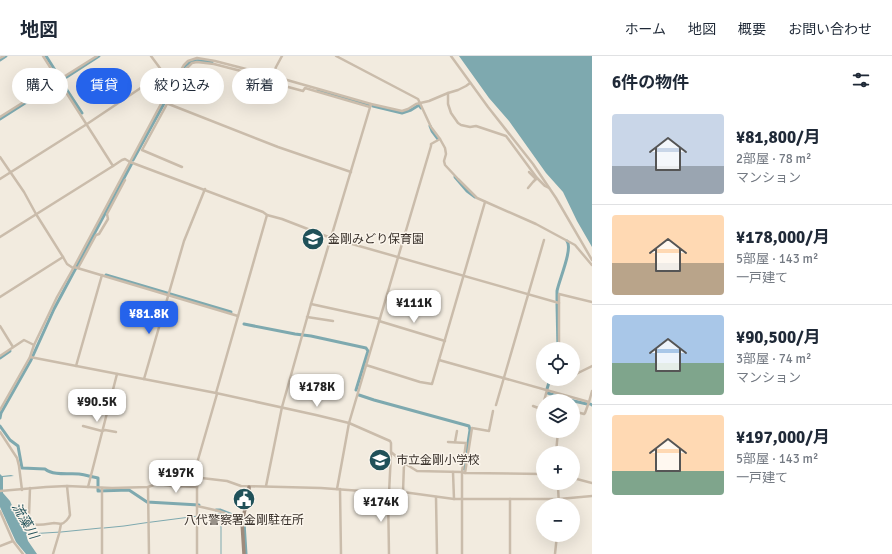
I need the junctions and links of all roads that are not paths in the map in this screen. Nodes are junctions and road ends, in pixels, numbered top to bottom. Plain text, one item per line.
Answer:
1 (4, 56) edge
2 (43, 56) edge
3 (97, 56) edge
4 (151, 56) edge
5 (282, 56) edge
6 (336, 56) edge
7 (451, 56) edge
8 (0, 58) edge
9 (193, 60) edge
10 (51, 68) edge
11 (159, 68) edge
12 (182, 68) edge
13 (187, 68) edge
14 (232, 68) edge
15 (240, 68) edge
16 (276, 68) edge
17 (68, 74) edge
18 (288, 82) edge
19 (470, 83) junction
20 (288, 87) edge
21 (140, 88) edge
22 (448, 93) junction
23 (68, 94) edge
24 (420, 103) junction
25 (21, 104) edge
26 (161, 104) edge
27 (166, 104) joint
28 (370, 106) junction
29 (0, 117) edge
30 (87, 124) junction
31 (440, 139) junction
32 (0, 157) edge
33 (130, 162) junction
34 (113, 166) junction
35 (182, 167) dead end
36 (351, 172) junction
37 (529, 172) dead end
38 (10, 173) junction
39 (536, 178) junction
40 (0, 179) edge
41 (126, 180) dead end
42 (528, 188) dead end
43 (205, 189) junction
44 (550, 189) junction
45 (485, 202) junction
46 (36, 214) junction
47 (267, 215) junction
48 (0, 237) edge
49 (331, 238) junction
50 (544, 240) dead end
51 (62, 257) junction
52 (398, 257) junction
53 (592, 260) edge
54 (592, 265) edge
55 (74, 268) junction
56 (78, 268) junction
57 (102, 275) junction
58 (464, 276) junction
59 (168, 294) junction
60 (528, 294) junction
61 (0, 297) edge
62 (592, 302) edge
63 (558, 303) junction
64 (311, 304) junction
65 (238, 316) junction
66 (308, 317) junction
67 (380, 320) junction
68 (333, 322) dead end
69 (0, 326) edge
70 (445, 341) junction
71 (559, 342) edge
72 (34, 345) junction
73 (13, 347) junction
74 (0, 356) edge
75 (31, 357) junction
76 (439, 360) junction
77 (366, 365) junction
78 (76, 366) junction
79 (592, 366) edge
80 (580, 372) edge
81 (116, 374) junction
82 (504, 378) junction
83 (144, 379) junction
84 (547, 390) junction
85 (592, 391) edge
86 (216, 394) junction
87 (546, 394) edge
88 (0, 400) edge
89 (589, 402) junction
90 (4, 403) junction
91 (496, 405) dead end
92 (532, 406) dead end
93 (282, 407) junction
94 (536, 407) edge
95 (0, 410) edge
96 (493, 411) dead end
97 (580, 413) edge
98 (349, 423) junction
99 (83, 426) dead end
100 (102, 431) junction
101 (457, 431) dead end
102 (116, 432) dead end
103 (0, 433) edge
104 (448, 442) dead end
105 (455, 442) junction
106 (391, 452) junction
107 (404, 463) junction
108 (453, 472) junction
109 (463, 473) junction
110 (536, 474) edge
111 (193, 477) junction
112 (178, 478) junction
113 (198, 478) junction
114 (580, 480) edge
115 (592, 483) edge
116 (157, 484) junction
117 (67, 486) junction
118 (179, 486) junction
119 (266, 486) junction
120 (88, 487) junction
121 (148, 487) junction
122 (249, 487) junction
123 (30, 488) junction
124 (101, 488) junction
125 (197, 488) junction
126 (336, 489) junction
127 (340, 489) junction
128 (22, 490) junction
129 (0, 491) edge
130 (403, 492) junction
131 (389, 493) junction
132 (592, 496) edge
133 (436, 497) junction
134 (570, 498) edge
135 (454, 499) junction
136 (462, 499) junction
137 (510, 499) junction
138 (536, 499) edge
139 (197, 505) junction
140 (0, 511) edge
141 (242, 520) junction
142 (61, 524) junction
143 (14, 541) junction
144 (556, 542) edge
145 (0, 546) edge
146 (23, 554) edge
147 (53, 554) edge
148 (102, 554) edge
149 (149, 554) edge
150 (197, 554) edge
151 (244, 554) edge
152 (341, 554) edge
153 (389, 554) edge
154 (437, 554) edge
155 (462, 554) edge
156 (510, 554) edge
157 (555, 554) edge

1 - 8 street
2 - 10 street
3 - 17 street
4 - 11 street
5 - 16 street
6 - 24 street
7 - 19 street
9 - 12 street
9 - 13 street
9 - 14 street
9 - 15 street
18 - 28 street
19 - 22 street
19 - 44 street
20 - 28 street
21 - 30 street
22 - 24 street
22 - 39 street
23 - 30 street
24 - 28 street
24 - 31 street
25 - 29 street
26 - 33 street
27 - 35 street
27 - 36 street
28 - 36 street
30 - 34 street
30 - 38 street
31 - 45 street
31 - 52 street
32 - 38 street
33 - 34 street
33 - 43 street
33 - 55 street
34 - 46 street
36 - 49 street
37 - 39 street
38 - 40 street
38 - 46 street
39 - 42 street
39 - 44 street
41 - 56 street
43 - 47 street
43 - 59 street
44 - 53 street
45 - 54 street
45 - 58 street
46 - 48 street
46 - 51 street
47 - 49 street
47 - 65 street
49 - 52 street
49 - 64 street
50 - 60 street
51 - 55 street
51 - 61 street
52 - 58 street
52 - 67 street
55 - 56 street
55 - 72 street
56 - 57 street
57 - 59 street
57 - 78 street
58 - 60 street
58 - 70 street
59 - 65 street
59 - 83 street
60 - 63 street
60 - 82 street
62 - 63 street
63 - 71 street
64 - 66 street
64 - 67 street
65 - 86 street
66 - 68 street
66 - 93 street
67 - 70 street
67 - 77 street
69 - 73 street
70 - 76 street
72 - 73 street
72 - 75 street
73 - 74 street
75 - 78 street
75 - 90 street
76 - 77 street
76 - 82 street
77 - 98 street
78 - 81 street
79 - 80 street
81 - 83 street
81 - 100 street
82 - 84 street
82 - 91 street
83 - 86 street
84 - 87 street
84 - 89 street
85 - 89 street
86 - 93 street
86 - 111 street
88 - 90 street
89 - 97 street
90 - 95 street
92 - 94 street
93 - 98 street
93 - 119 street
96 - 109 street
98 - 106 street
98 - 126 street
99 - 100 street
100 - 102 street
100 - 120 street
101 - 105 street
103 - 128 street
104 - 105 street
105 - 109 street
106 - 107 street
106 - 131 street
107 - 108 street
107 - 130 street
108 - 109 street
108 - 135 street
109 - 110 street
109 - 136 street
111 - 112 street
111 - 113 street
112 - 116 street
112 - 118 street
113 - 122 street
113 - 125 street
114 - 115 street
116 - 118 street
116 - 121 street
117 - 120 street
117 - 123 street
117 - 142 street
118 - 125 street
119 - 122 street
119 - 126 street
120 - 124 street
121 - 124 street
121 - 149 street
122 - 141 street
123 - 128 street
123 - 142 street
124 - 148 street
125 - 139 street
126 - 127 street
127 - 131 street
127 - 152 street
128 - 129 street
130 - 131 street
130 - 133 street
131 - 153 street
132 - 134 street
133 - 135 street
133 - 154 street
135 - 136 street
136 - 137 street
136 - 155 street
137 - 138 street
137 - 156 street
139 - 141 street
139 - 150 street
140 - 143 street
141 - 151 street
142 - 147 street
143 - 145 street
143 - 146 street
144 - 157 street

